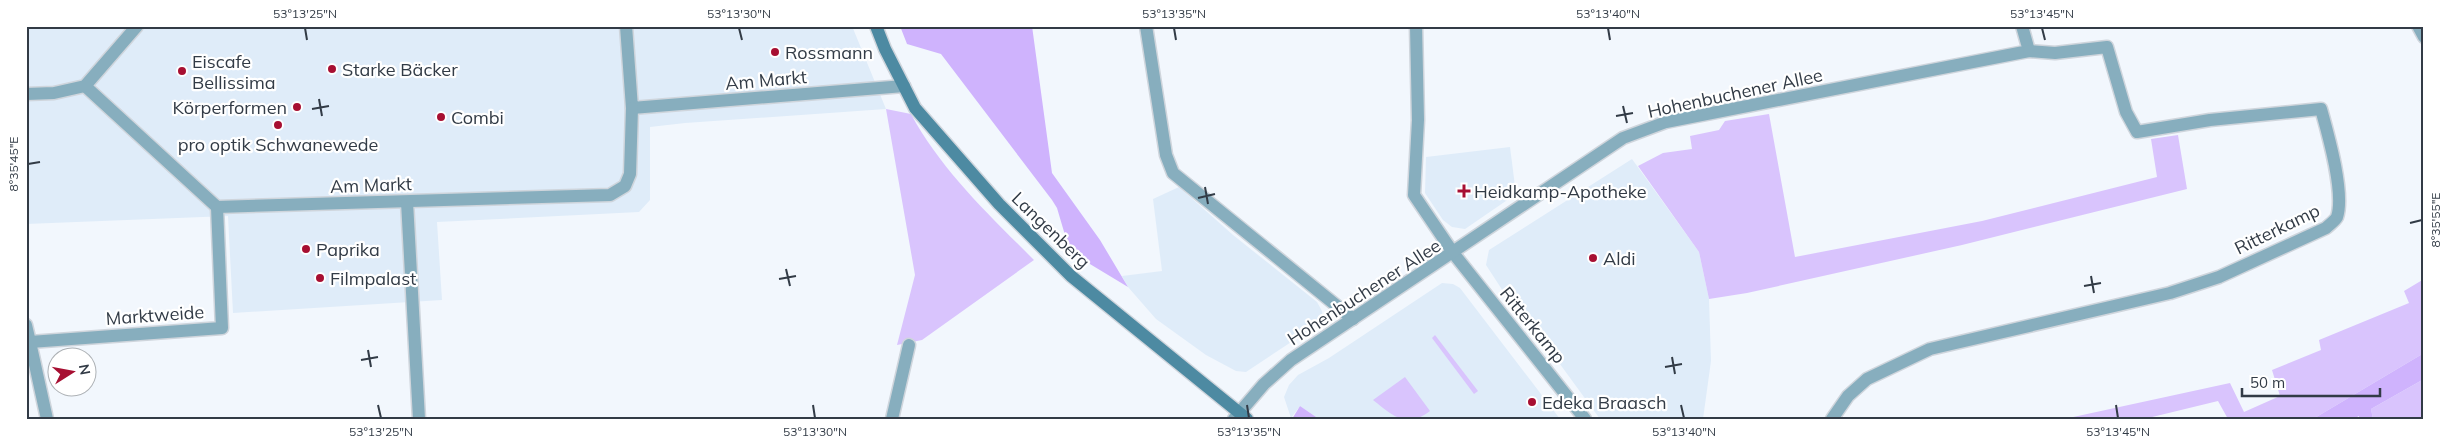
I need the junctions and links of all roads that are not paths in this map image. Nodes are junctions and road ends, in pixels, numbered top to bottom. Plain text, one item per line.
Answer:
1 (138, 26) edge
2 (626, 26) edge
3 (876, 26) edge
4 (1146, 26) edge
5 (1416, 26) edge
6 (2022, 26) edge
7 (2418, 26) edge
8 (2424, 37) edge
9 (2029, 51) junction
10 (85, 86) junction
11 (904, 86) junction
12 (26, 94) edge
13 (632, 108) junction
14 (407, 202) junction
15 (217, 208) junction
16 (1454, 254) junction
17 (1353, 319) junction
18 (26, 325) edge
19 (30, 342) junction
20 (909, 345) dead end
21 (1240, 417) edge
22 (47, 419) edge
23 (419, 419) edge
24 (892, 419) edge
25 (1584, 419) edge
26 (1832, 419) edge

1 - 10 street
2 - 13 street, Am Markt
3 - 11 main road, Langenberg
4 - 17 street
5 - 16 street, Ritterkamp
6 - 9 street
7 - 8 street
9 - 16 street, Hohenbuchener Allee
9 - 26 street, Ritterkamp
10 - 12 street
10 - 15 street
11 - 13 street, Am Markt
11 - 21 main road, Langenberg
13 - 14 street, Am Markt
14 - 15 street, Am Markt
14 - 23 street
15 - 19 street, Marktweide
16 - 17 street, Hohenbuchener Allee
16 - 25 street, Ritterkamp
17 - 21 street, Hohenbuchener Allee
18 - 19 street
19 - 22 street
20 - 24 street

